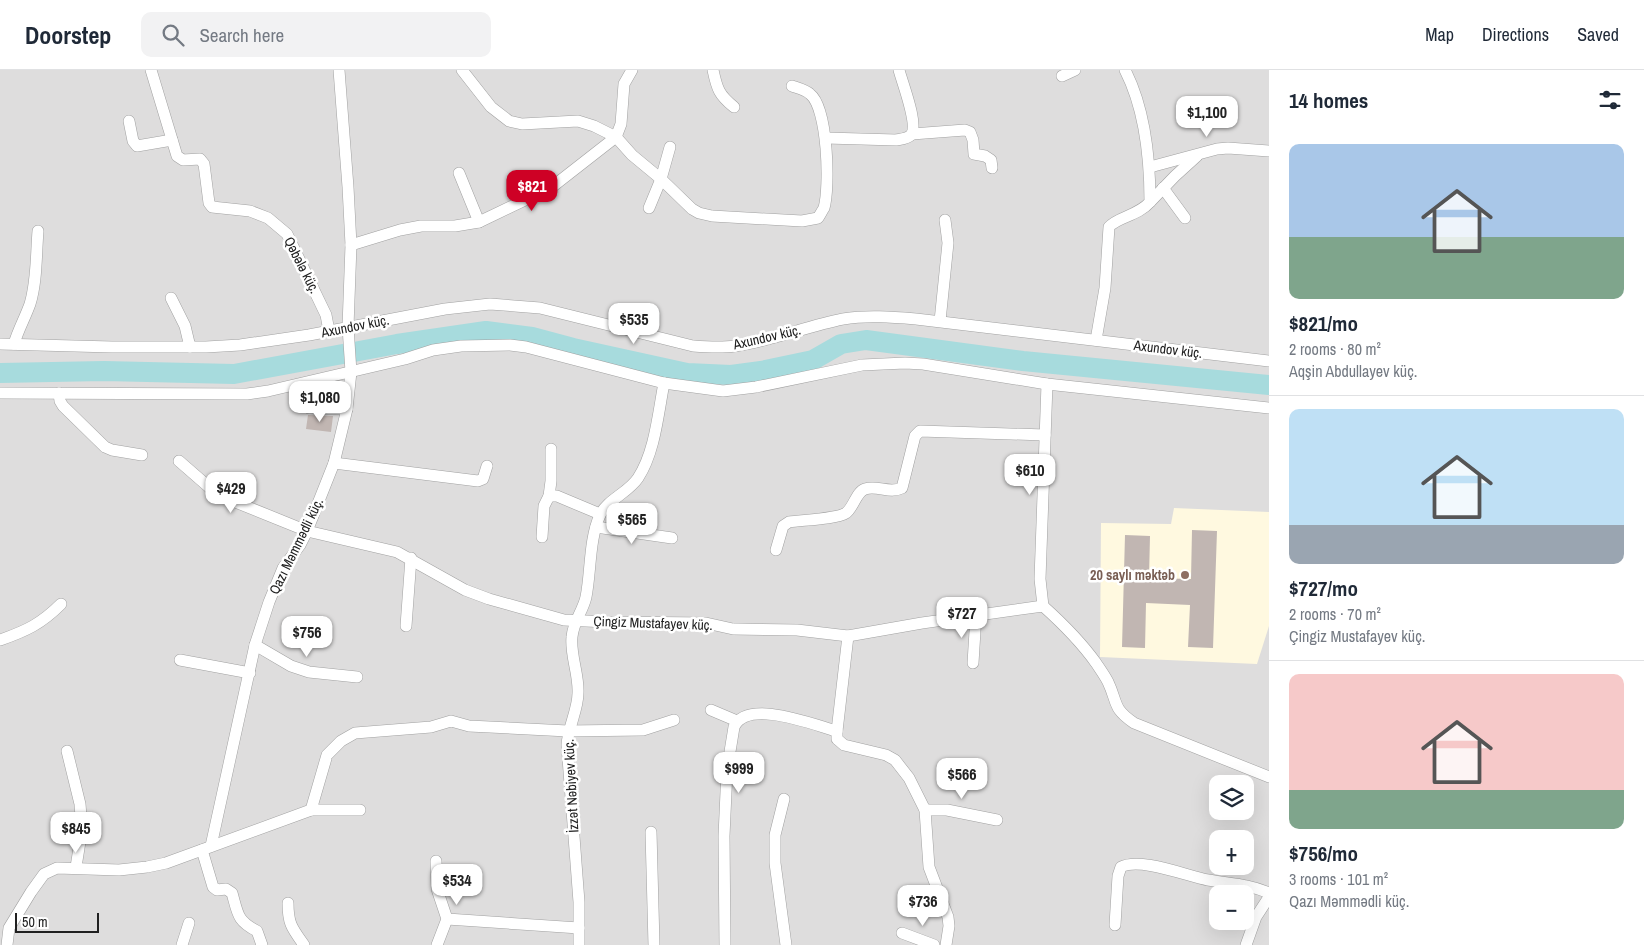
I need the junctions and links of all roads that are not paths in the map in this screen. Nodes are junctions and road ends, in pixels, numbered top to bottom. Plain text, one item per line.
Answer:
1 (151, 70) edge
2 (339, 70) edge
3 (462, 70) edge
4 (632, 70) edge
5 (714, 70) edge
6 (899, 70) edge
7 (1074, 70) edge
8 (1125, 70) edge
9 (1062, 76) dead end
10 (792, 86) dead end
11 (734, 107) dead end
12 (129, 121) dead end
13 (912, 134) junction
14 (616, 137) junction
15 (826, 138) junction
16 (172, 140) junction
17 (670, 147) dead end
18 (1269, 151) edge
19 (1200, 154) junction
20 (1150, 167) junction
21 (992, 168) dead end
22 (459, 173) dead end
23 (662, 179) junction
24 (1163, 188) junction
25 (1150, 202) junction
26 (649, 208) dead end
27 (1185, 218) dead end
28 (945, 220) dead end
29 (479, 222) junction
30 (38, 230) dead end
31 (350, 245) junction
32 (171, 298) dead end
33 (940, 321) junction
34 (329, 331) junction
35 (348, 332) junction
36 (1096, 340) junction
37 (0, 344) edge
38 (14, 344) junction
39 (190, 347) junction
40 (1269, 361) edge
41 (350, 368) junction
42 (664, 383) junction
43 (1047, 384) junction
44 (0, 392) edge
45 (59, 392) junction
46 (309, 408) dead end
47 (1269, 408) edge
48 (347, 409) junction
49 (1045, 435) junction
50 (550, 449) dead end
51 (142, 455) dead end
52 (179, 461) dead end
53 (334, 463) junction
54 (488, 466) dead end
55 (549, 496) junction
56 (600, 514) junction
57 (596, 527) junction
58 (307, 531) junction
59 (542, 537) dead end
60 (672, 538) dead end
61 (776, 550) dead end
62 (411, 558) junction
63 (61, 604) dead end
64 (1043, 606) junction
65 (976, 615) junction
66 (576, 621) junction
67 (406, 626) dead end
68 (848, 636) junction
69 (0, 640) edge
70 (256, 645) junction
71 (180, 660) dead end
72 (974, 664) dead end
73 (250, 673) junction
74 (357, 677) dead end
75 (711, 710) dead end
76 (674, 720) dead end
77 (737, 721) junction
78 (568, 731) junction
79 (836, 731) junction
80 (68, 751) dead end
81 (1269, 777) edge
82 (784, 799) dead end
83 (311, 810) junction
84 (360, 810) dead end
85 (925, 810) junction
86 (997, 820) dead end
87 (651, 832) dead end
88 (206, 848) junction
89 (436, 861) dead end
90 (76, 867) junction
91 (1269, 895) edge
92 (288, 903) dead end
93 (447, 919) junction
94 (189, 923) dead end
95 (5, 925) edge
96 (1115, 925) dead end
97 (579, 928) junction
98 (902, 933) dead end
99 (7, 945) edge
100 (182, 945) edge
101 (262, 945) edge
102 (304, 945) edge
103 (437, 945) edge
104 (579, 945) edge
105 (654, 945) edge
106 (725, 945) edge
107 (786, 945) edge
108 (934, 945) edge
109 (946, 945) edge
110 (1246, 945) edge

1 - 16 street, Qəbələ küç.
2 - 31 street, Qazı Məmmədli küç.
3 - 14 street
4 - 14 street
5 - 11 street
6 - 13 street
7 - 9 street
8 - 20 street
10 - 15 street
12 - 16 street
13 - 15 street
13 - 21 street
14 - 23 street
14 - 29 street
15 - 23 street
16 - 34 street, Qəbələ küç.
17 - 23 street
18 - 19 street
19 - 20 street
19 - 24 street
20 - 25 street
22 - 29 street
23 - 26 street
24 - 25 street
24 - 27 street
25 - 36 street
28 - 33 street
29 - 31 street
30 - 38 street
31 - 35 street, Qazı Məmmədli küç.
32 - 39 street
33 - 35 street, Axundov küç.
33 - 36 street, Axundov küç.
34 - 35 street, Axundov küç.
34 - 39 street, Axundov küç.
35 - 41 street, Qazı Məmmədli küç.
36 - 40 street, Axundov küç.
37 - 38 street, Axundov küç.
38 - 39 street, Axundov küç.
41 - 42 street
41 - 45 street
41 - 48 street, Qazı Məmmədli küç.
42 - 43 street
42 - 56 street, İzzət Nəbiyev küç.
43 - 47 street
43 - 49 street
44 - 45 street
45 - 51 street
46 - 48 street
48 - 53 street, Qazı Məmmədli küç.
49 - 61 street
49 - 64 street
50 - 55 street
52 - 58 street, Çingiz Mustafayev küç.
53 - 54 street
53 - 58 street, Qazı Məmmədli küç.
55 - 56 street
55 - 59 street
56 - 57 street, İzzət Nəbiyev küç.
57 - 60 street
57 - 66 street, İzzət Nəbiyev küç.
58 - 62 street, Çingiz Mustafayev küç.
58 - 70 street, Qazı Məmmədli küç.
62 - 66 street, Çingiz Mustafayev küç.
62 - 67 street
63 - 69 street
64 - 65 street, Çingiz Mustafayev küç.
64 - 81 street
65 - 68 street, Çingiz Mustafayev küç.
65 - 72 street
66 - 68 street, Çingiz Mustafayev küç.
66 - 78 street, İzzət Nəbiyev küç.
68 - 79 street
70 - 73 street, Qazı Məmmədli küç.
70 - 74 street
71 - 73 street
73 - 88 street, Qazı Məmmədli küç.
75 - 77 street
76 - 78 street
77 - 79 street
77 - 106 street
78 - 83 street
78 - 97 street, İzzət Nəbiyev küç.
79 - 85 street
80 - 90 street
82 - 107 street
83 - 84 street
83 - 88 street
85 - 86 street
85 - 109 street
87 - 105 street
88 - 90 street
88 - 101 street
89 - 93 street
90 - 95 street
91 - 96 street
91 - 110 street
92 - 102 street
93 - 97 street
93 - 103 street
94 - 100 street
95 - 99 street
97 - 104 street, İzzət Nəbiyev küç.
98 - 108 street

